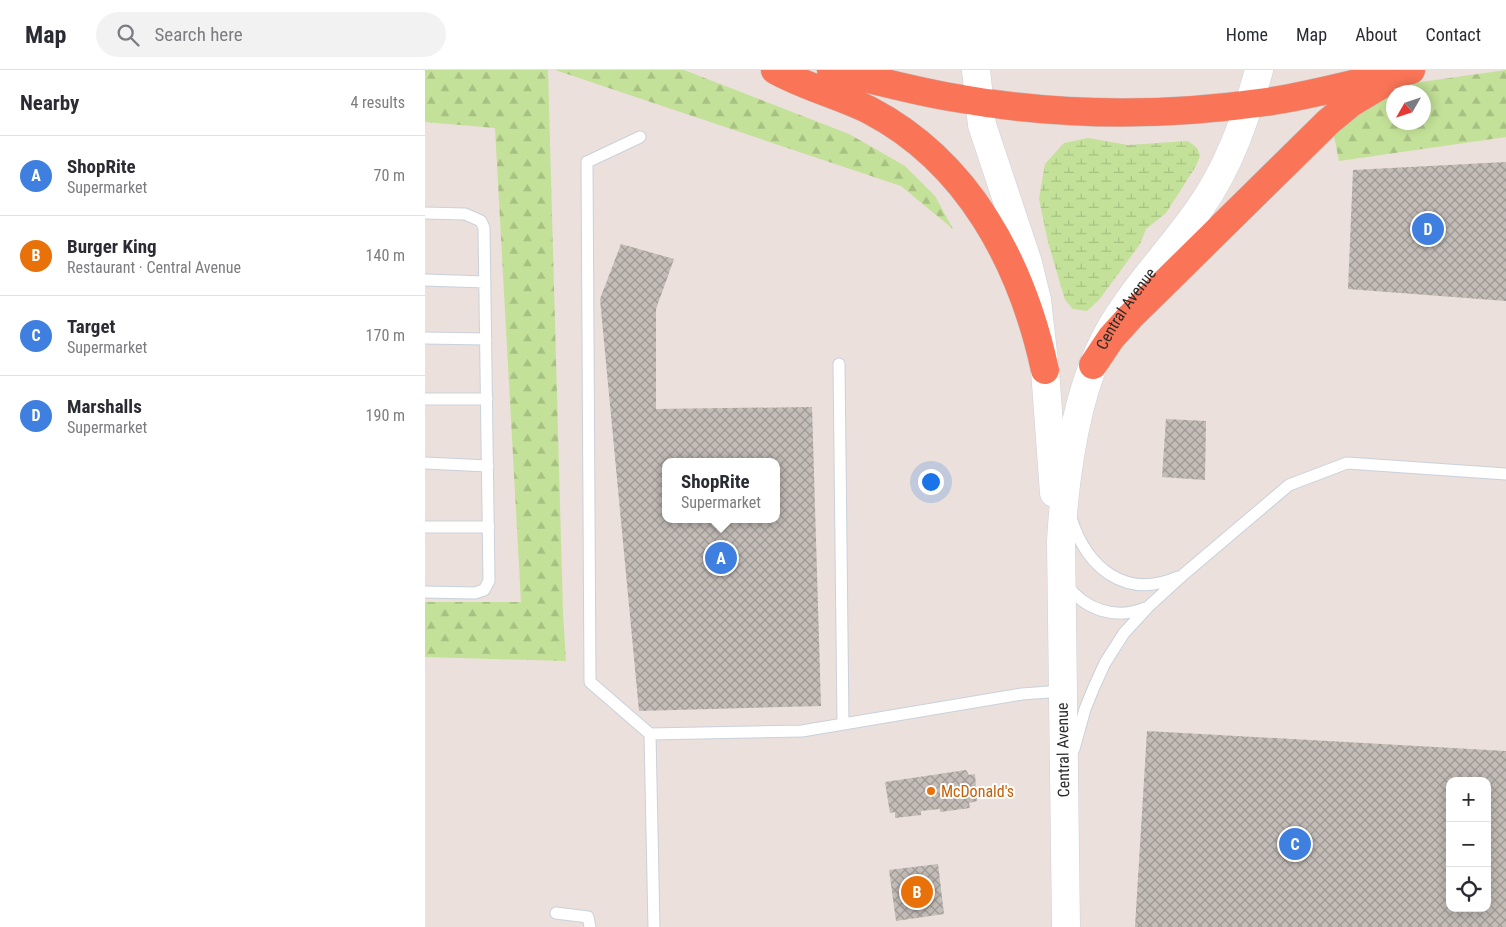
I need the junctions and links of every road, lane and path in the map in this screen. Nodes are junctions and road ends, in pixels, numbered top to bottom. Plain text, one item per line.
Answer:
1 (775, 70) edge
2 (831, 70) edge
3 (976, 70) edge
4 (1259, 70) edge
5 (1411, 70) edge
6 (1416, 70) edge
7 (978, 101) junction
8 (1249, 104) junction
9 (640, 137) dead end
10 (425, 213) edge
11 (425, 280) edge
12 (485, 282) junction
13 (425, 338) edge
14 (486, 339) junction
15 (839, 364) dead end
16 (1093, 365) junction
17 (1045, 370) junction
18 (425, 399) edge
19 (487, 399) junction
20 (425, 463) edge
21 (487, 466) junction
22 (1506, 474) edge
23 (1065, 493) junction
24 (425, 527) edge
25 (489, 527) junction
26 (1061, 572) junction
27 (1184, 574) junction
28 (425, 592) edge
29 (1149, 606) junction
30 (1062, 691) junction
31 (843, 724) junction
32 (650, 734) junction
33 (1064, 802) junction
34 (557, 913) dead end
35 (590, 927) edge
36 (655, 927) edge
37 (1066, 927) edge

1 - 17 highway
2 - 7 highway
3 - 7 main road, Central Avenue
4 - 8 main road, Central Avenue
5 - 8 highway
6 - 16 highway
7 - 8 highway
7 - 17 main road, Central Avenue
8 - 16 main road, Central Avenue
9 - 32 lane
10 - 12 lane
11 - 12 lane
12 - 14 lane
13 - 14 lane
14 - 19 lane
15 - 31 lane
16 - 23 main road, Central Avenue
17 - 26 main road, Central Avenue
18 - 19 lane
19 - 21 lane
20 - 21 lane
21 - 25 lane
22 - 27 lane
23 - 26 main road, Central Avenue
23 - 27 lane
24 - 25 lane
25 - 28 lane
26 - 29 lane
26 - 30 main road, Central Avenue
27 - 29 lane
29 - 33 lane
30 - 31 lane
30 - 33 main road, Central Avenue
31 - 32 lane
32 - 36 lane
33 - 37 main road, Central Avenue
34 - 35 lane

